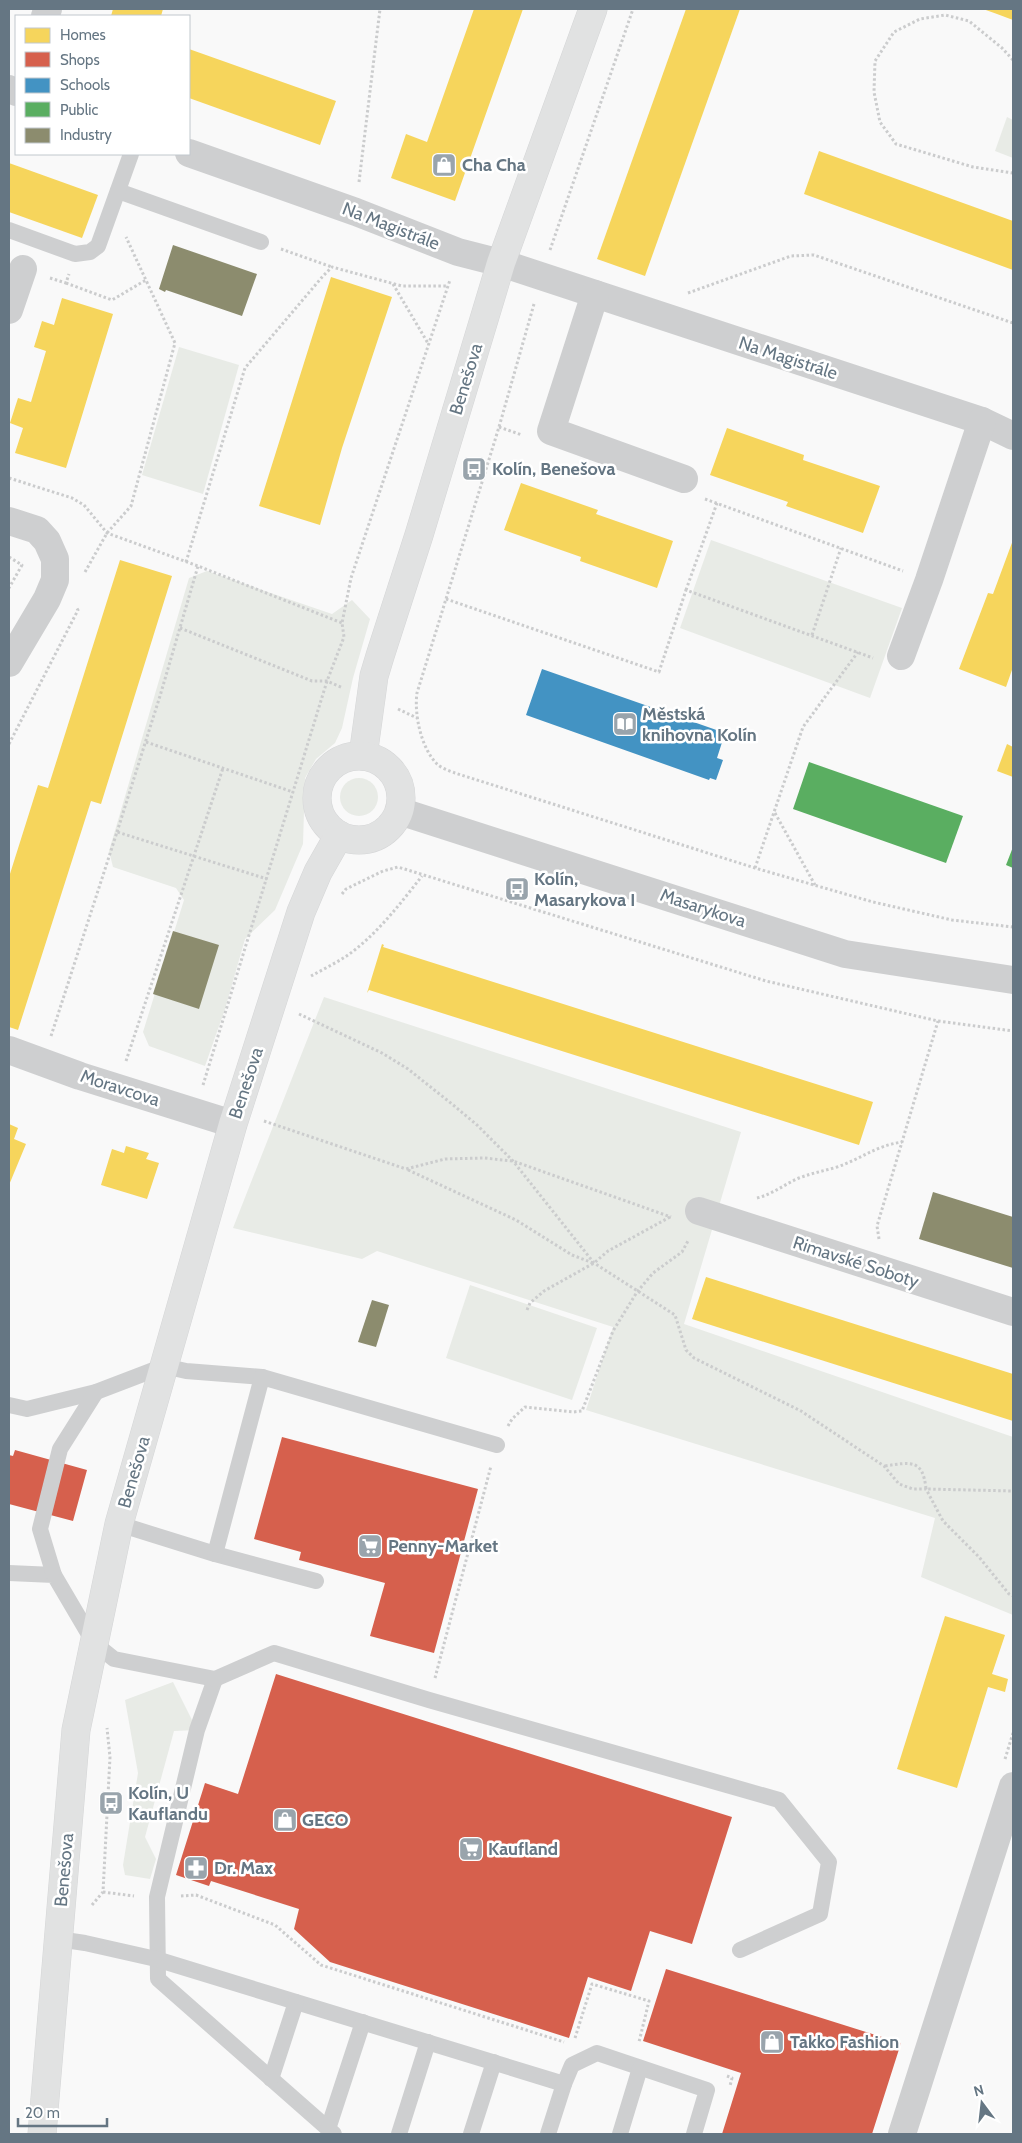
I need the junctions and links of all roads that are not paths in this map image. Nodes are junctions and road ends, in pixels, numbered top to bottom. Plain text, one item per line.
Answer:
1 (593, 9) edge
2 (190, 153) edge
3 (131, 155) edge
4 (118, 191) junction
5 (9, 230) edge
6 (261, 242) road end
7 (501, 263) junction
8 (23, 269) dead end
9 (595, 294) junction
10 (9, 310) edge
11 (982, 421) junction
12 (1013, 436) edge
13 (691, 488) road end
14 (9, 521) edge
15 (901, 656) road end
16 (9, 663) edge
17 (363, 756) junction
18 (399, 811) junction
19 (339, 835) junction
20 (1013, 980) edge
21 (9, 1050) edge
22 (233, 1124) junction
23 (697, 1218) road end
24 (1013, 1312) edge
25 (164, 1366) junction
26 (262, 1377) junction
27 (96, 1392) junction
28 (9, 1404) edge
29 (497, 1445) road end
30 (119, 1524) junction
31 (215, 1554) junction
32 (9, 1574) edge
33 (54, 1575) junction
34 (316, 1581) dead end
35 (94, 1642) junction
36 (215, 1679) junction
37 (1013, 1786) edge
38 (58, 1939) junction
39 (740, 1950) dead end
40 (156, 1959) junction
41 (296, 2002) junction
42 (364, 2022) junction
43 (428, 2042) junction
44 (494, 2062) junction
45 (640, 2068) junction
46 (271, 2078) junction
47 (564, 2084) junction
48 (331, 2132) edge
49 (42, 2134) edge
50 (399, 2134) edge
51 (471, 2134) edge
52 (548, 2134) edge
53 (620, 2134) edge
54 (694, 2134) edge
55 (902, 2134) edge

1 - 7 street, Benešova
2 - 7 street, Na Magistrále
3 - 4 lane
4 - 5 lane
4 - 6 lane
7 - 9 street, Na Magistrále
7 - 17 street, Benešova
8 - 10 street
9 - 11 street, Na Magistrále
9 - 13 street
11 - 12 street, Na Magistrále
11 - 15 street
14 - 16 street
17 - 18 street
17 - 19 street
18 - 19 street
18 - 20 street, Masarykova
19 - 22 street, Benešova
21 - 22 street, Moravcova
22 - 25 street, Benešova
23 - 24 street, Rimavské Soboty
25 - 26 lane
25 - 27 lane
25 - 30 street, Benešova
26 - 29 lane
26 - 31 lane
27 - 28 lane
27 - 33 lane
30 - 31 lane
30 - 35 street, Benešova
31 - 34 lane
32 - 33 lane
33 - 35 lane
35 - 36 lane
35 - 38 street, Benešova
36 - 39 lane
36 - 40 lane
37 - 55 street
38 - 40 lane
38 - 49 street, Benešova
40 - 41 lane
40 - 46 lane
41 - 42 lane
41 - 46 lane
42 - 43 lane
42 - 48 lane
43 - 44 lane
43 - 50 lane
44 - 47 lane
44 - 51 lane
45 - 47 lane
45 - 53 lane
45 - 54 lane
46 - 48 lane
47 - 52 lane

